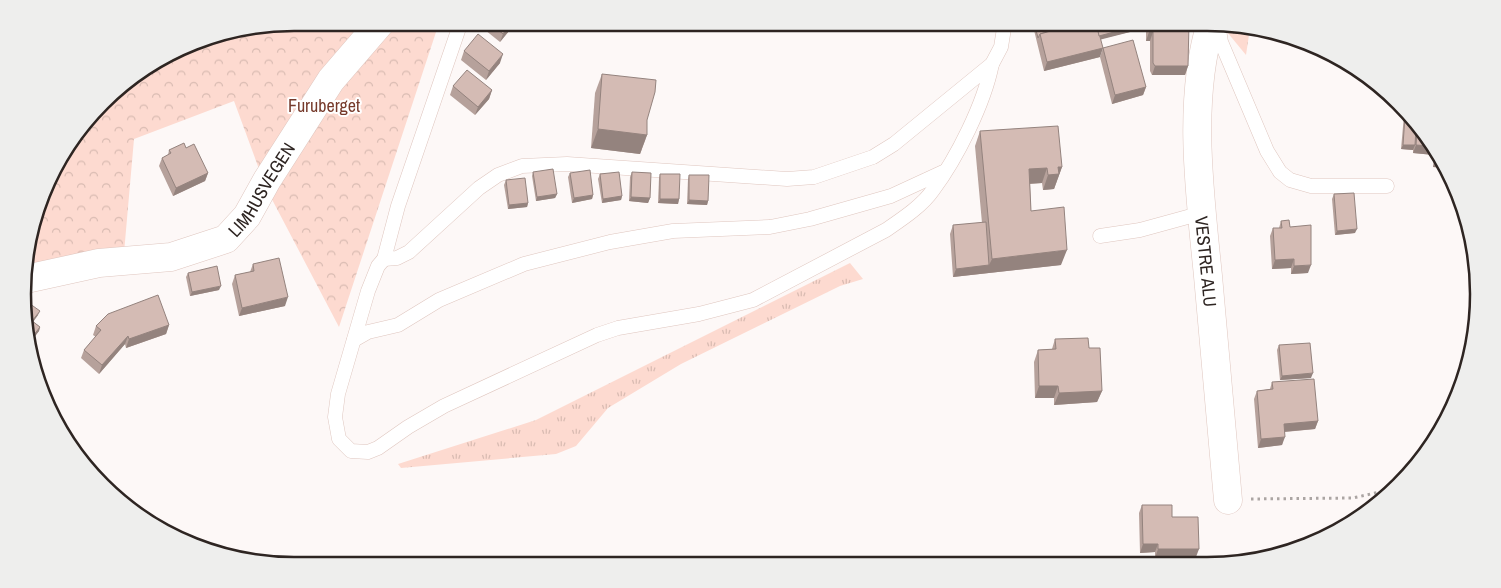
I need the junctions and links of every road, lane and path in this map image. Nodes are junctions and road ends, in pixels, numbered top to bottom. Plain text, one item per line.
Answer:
1 (373, 31) edge
2 (458, 31) edge
3 (1004, 31) edge
4 (1208, 31) edge
5 (1219, 32) edge
6 (992, 64) junction
7 (944, 172) junction
8 (1387, 186) dead end
9 (1202, 213) junction
10 (1100, 236) dead end
11 (384, 259) junction
12 (32, 278) edge
13 (354, 340) junction
14 (1379, 493) edge
15 (1228, 500) joint

1 - 12 street, LIMHUSVEGEN
2 - 11 lane
3 - 6 lane
4 - 9 street, VESTRE ALU
5 - 8 lane
6 - 7 lane
6 - 11 lane
7 - 13 lane
7 - 13 lane
9 - 10 lane
9 - 15 street, VESTRE ALU
11 - 13 lane
14 - 15 path

